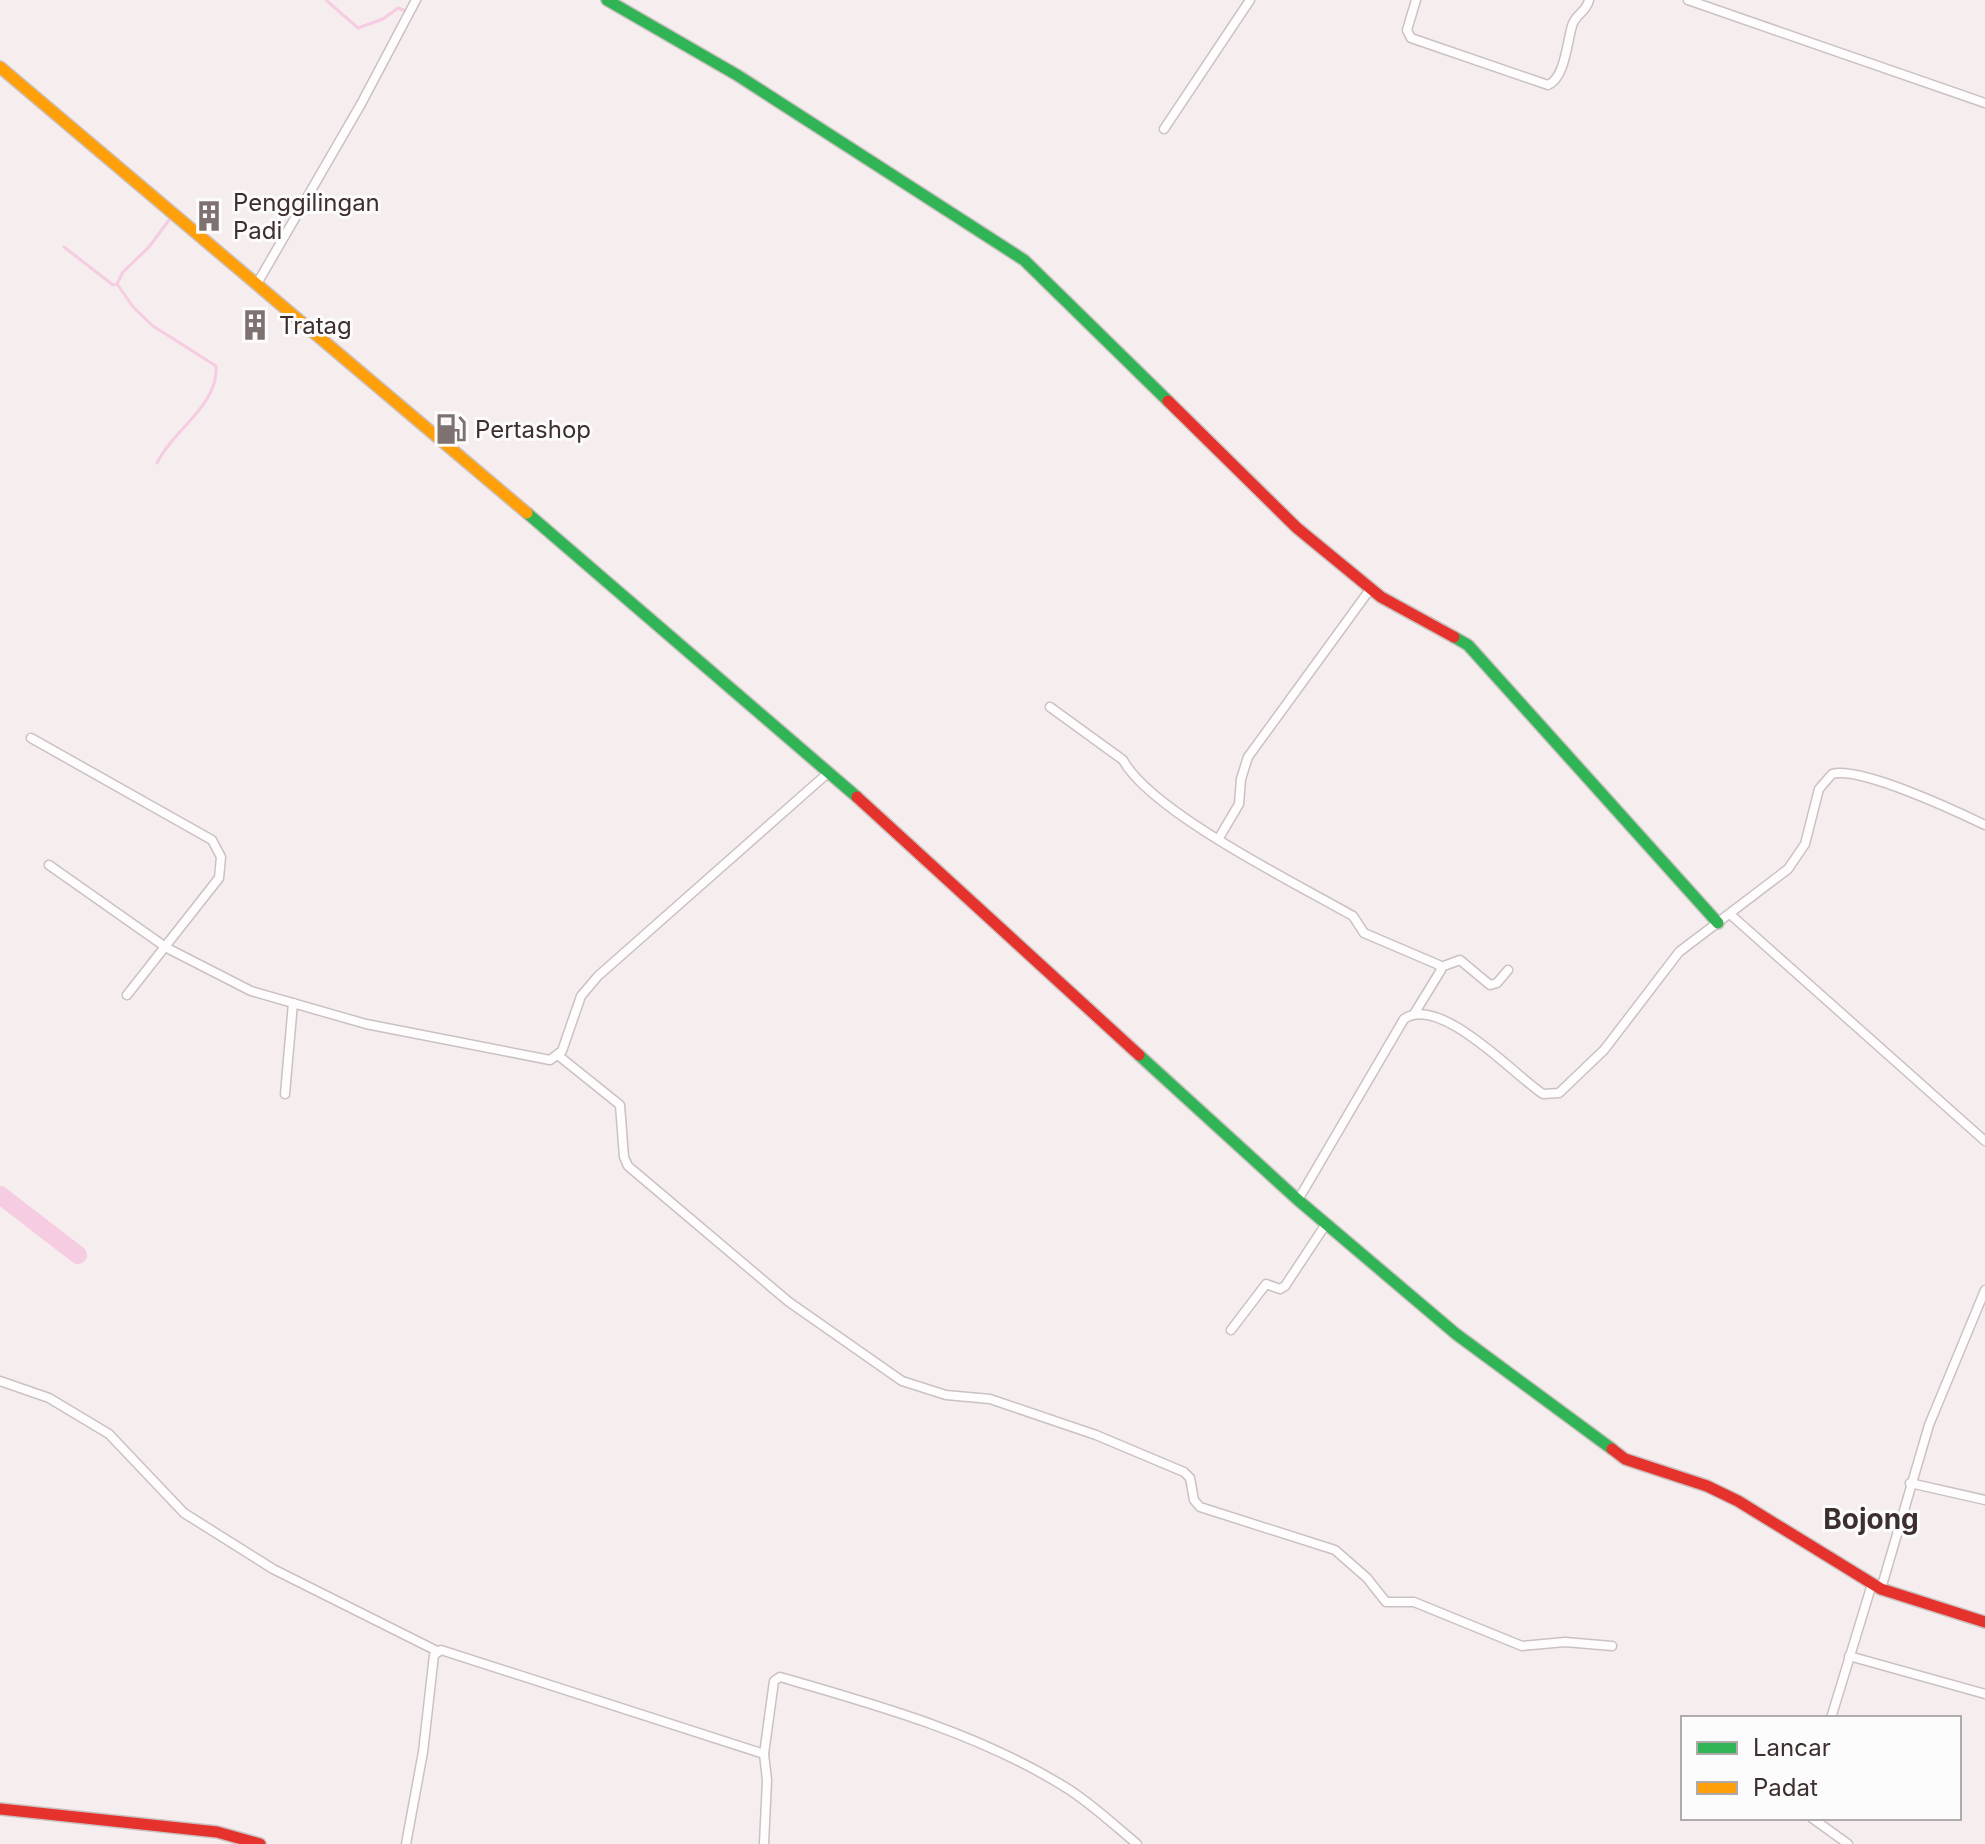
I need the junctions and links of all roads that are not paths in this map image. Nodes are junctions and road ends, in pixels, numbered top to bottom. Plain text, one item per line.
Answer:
1 (416, 0) edge
2 (607, 0) edge
3 (1250, 0) edge
4 (1416, 0) edge
5 (1589, 0) edge
6 (1688, 0) edge
7 (0, 67) edge
8 (1985, 103) edge
9 (1164, 129) dead end
10 (258, 282) junction
11 (1371, 588) junction
12 (1050, 707) dead end
13 (31, 738) dead end
14 (829, 772) junction
15 (1985, 825) edge
16 (1219, 838) junction
17 (49, 865) dead end
18 (1731, 915) junction
19 (1718, 923) junction
20 (167, 948) junction
21 (1441, 967) junction
22 (1508, 970) dead end
23 (127, 995) dead end
24 (293, 1003) junction
25 (1414, 1014) junction
26 (559, 1056) junction
27 (285, 1094) dead end
28 (1985, 1141) edge
29 (1298, 1200) junction
30 (1326, 1224) junction
31 (1985, 1290) edge
32 (1231, 1330) dead end
33 (0, 1381) edge
34 (1910, 1483) junction
35 (1985, 1500) edge
36 (1876, 1586) junction
37 (1985, 1622) edge
38 (1612, 1646) dead end
39 (437, 1651) junction
40 (1849, 1656) junction
41 (1985, 1694) edge
42 (1832, 1716) edge
43 (764, 1754) junction
44 (0, 1809) edge
45 (1815, 1820) edge
46 (260, 1844) edge
47 (406, 1844) edge
48 (764, 1844) edge
49 (1137, 1844) edge
50 (1848, 1844) edge

1 - 10 street
2 - 11 street
3 - 9 street
4 - 5 street
6 - 8 street
7 - 10 street
10 - 14 street
11 - 16 street
11 - 19 street
12 - 16 street
13 - 20 street
14 - 26 street
14 - 29 street
15 - 18 street
16 - 21 street
17 - 20 street
18 - 19 street
18 - 28 street
19 - 25 street
20 - 23 street
20 - 24 street
21 - 22 street
21 - 25 street
24 - 26 street
24 - 27 street
25 - 29 street
26 - 38 street
29 - 30 street
30 - 32 street
30 - 36 street
31 - 34 street
33 - 39 street
34 - 35 street
34 - 36 street
36 - 37 street
36 - 40 street
39 - 43 street
39 - 47 street
40 - 41 street
40 - 42 street
43 - 48 street
43 - 49 street
44 - 46 street
45 - 50 street

